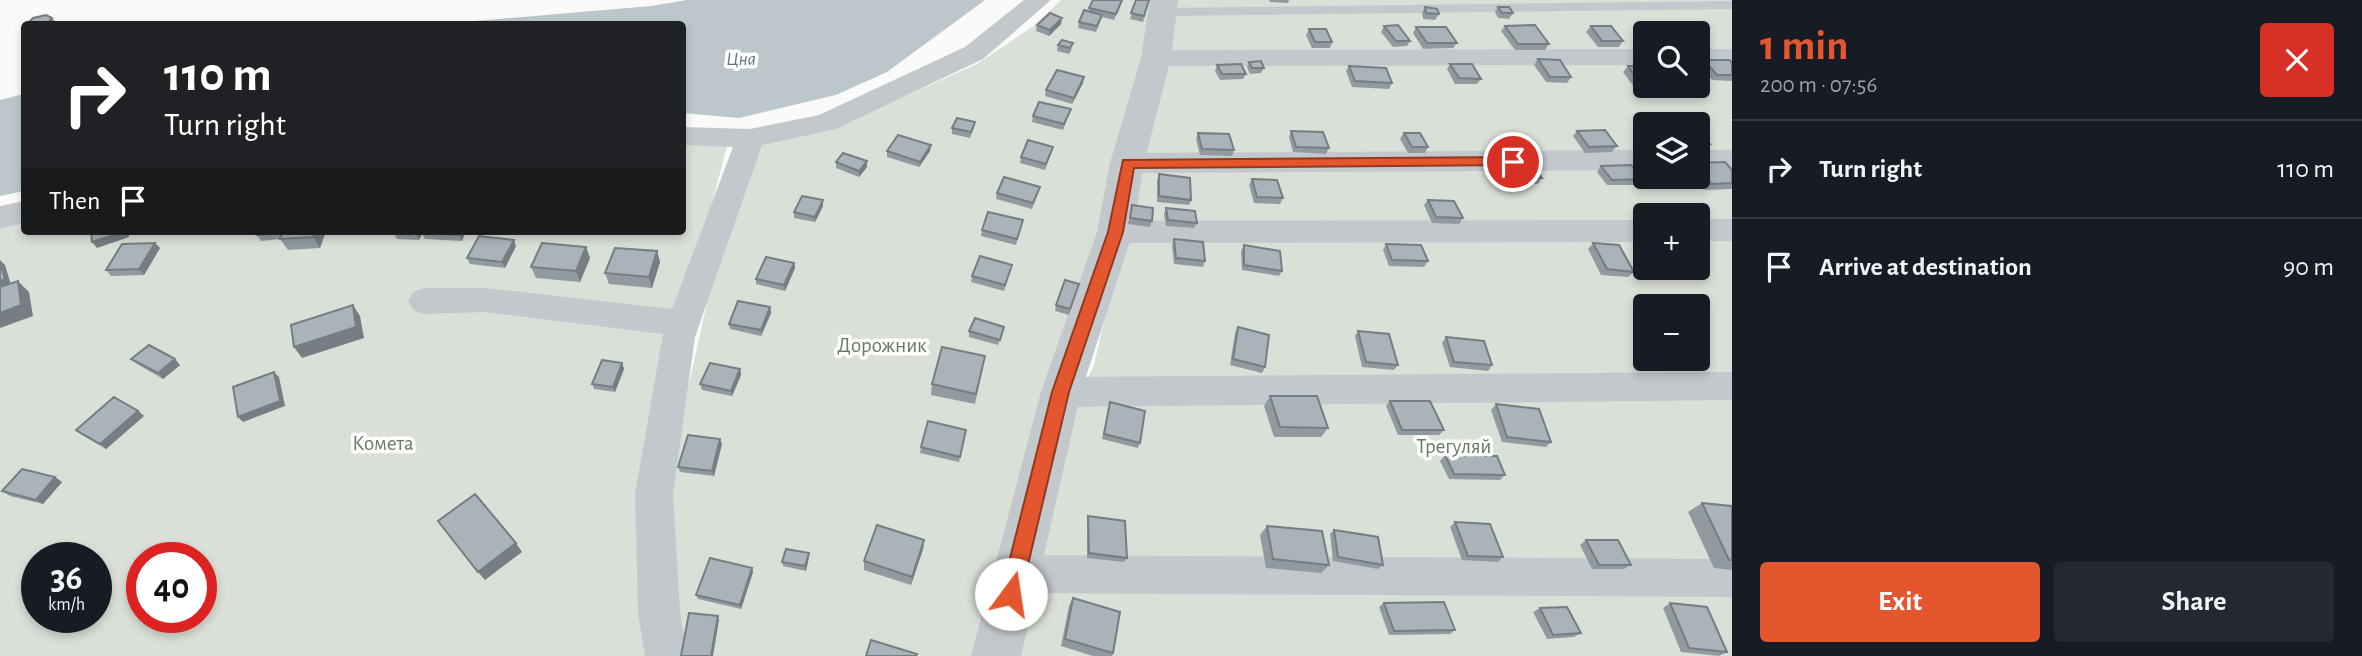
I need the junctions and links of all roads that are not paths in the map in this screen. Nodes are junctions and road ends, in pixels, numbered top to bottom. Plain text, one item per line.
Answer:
1 (1039, 0) edge
2 (1732, 5) edge
3 (1163, 6) edge
4 (1633, 57) edge
5 (1710, 57) edge
6 (1732, 57) edge
7 (1156, 58) junction
8 (686, 136) edge
9 (750, 138) junction
10 (1633, 160) edge
11 (1710, 160) edge
12 (1732, 160) edge
13 (1128, 163) junction
14 (21, 213) edge
15 (0, 217) edge
16 (1710, 230) edge
17 (1732, 230) edge
18 (1633, 231) edge
19 (1115, 232) junction
20 (424, 300) dead end
21 (682, 323) junction
22 (1732, 386) edge
23 (1061, 392) junction
24 (1016, 574) junction
25 (1732, 578) edge
26 (666, 656) edge
27 (996, 656) edge

1 - 9 street
2 - 3 lane
3 - 7 street
4 - 7 street
5 - 6 street
7 - 13 street
8 - 9 street
9 - 21 street
10 - 13 street
11 - 12 street
13 - 19 street
14 - 15 street
16 - 17 street
18 - 19 street
19 - 23 street
20 - 21 street
21 - 26 street
22 - 23 street
23 - 24 street
24 - 25 street
24 - 27 street

